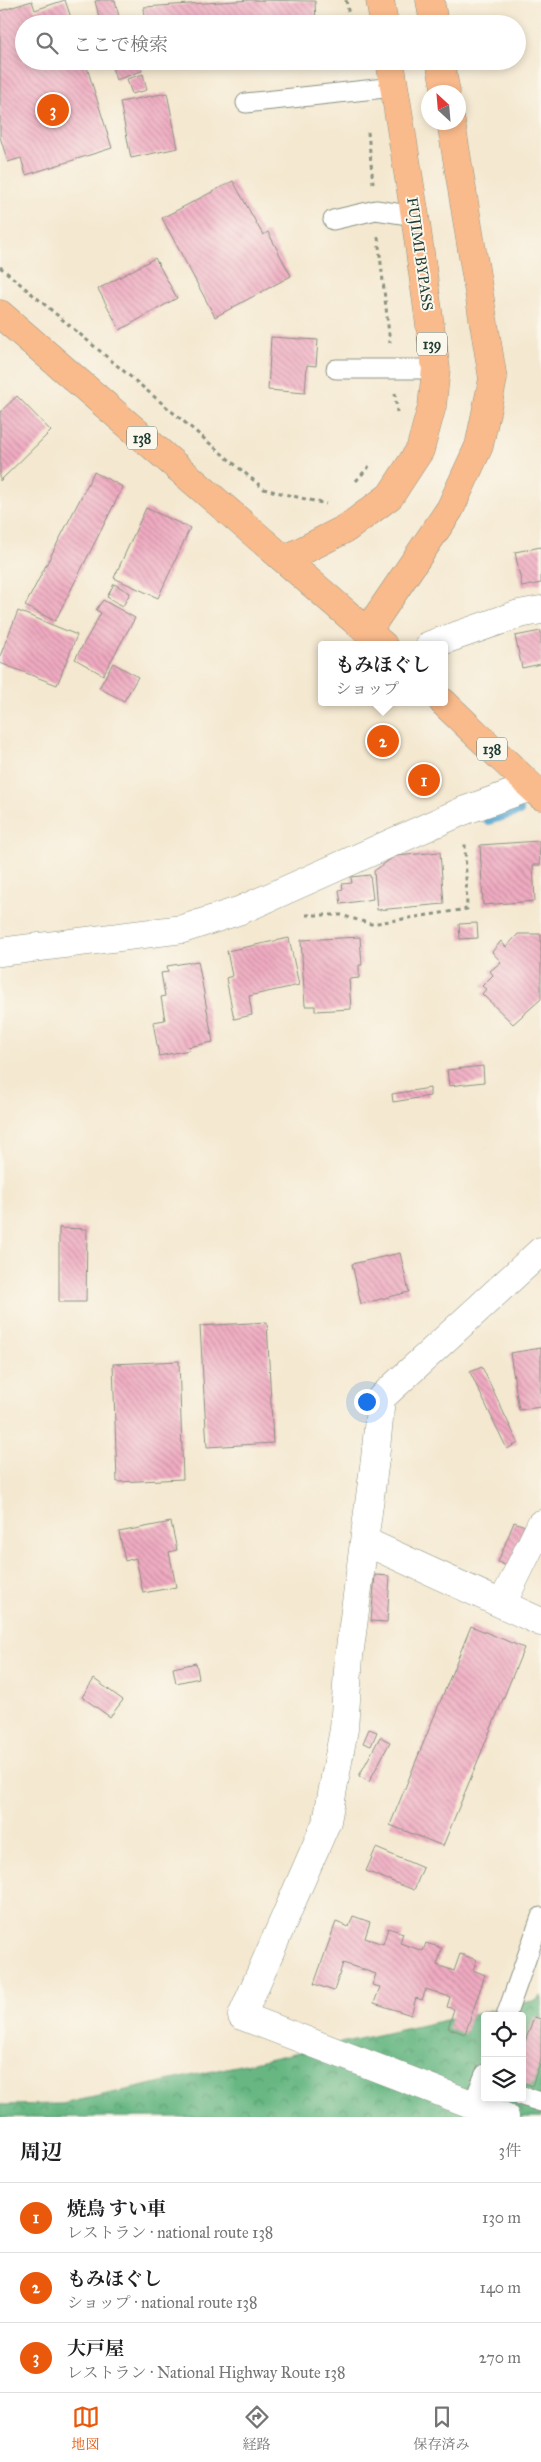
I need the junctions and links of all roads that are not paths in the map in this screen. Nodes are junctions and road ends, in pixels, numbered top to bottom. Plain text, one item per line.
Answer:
1 (380, 0) edge
2 (430, 0) edge
3 (382, 15) edge
4 (432, 15) edge
5 (442, 70) edge
6 (392, 74) edge
7 (445, 85) edge
8 (246, 103) dead end
9 (452, 130) edge
10 (415, 216) junction
11 (332, 220) dead end
12 (0, 314) edge
13 (336, 369) dead end
14 (436, 369) junction
15 (286, 559) junction
16 (541, 610) edge
17 (376, 638) edge
18 (441, 641) edge
19 (447, 706) edge
20 (536, 792) edge
21 (0, 952) edge
22 (541, 1251) edge
23 (541, 1524) edge
24 (364, 1540) junction
25 (502, 1604) junction
26 (541, 1622) edge
27 (541, 1917) edge
28 (537, 1939) edge
29 (508, 2012) edge
30 (481, 2084) edge
31 (526, 2097) edge
32 (541, 2102) edge
33 (472, 2106) junction
34 (505, 2117) edge

1 - 3 highway
2 - 4 highway
5 - 7 highway
6 - 8 lane
6 - 10 highway, FUJIMI BYPASS / 139
9 - 17 highway
10 - 11 lane
10 - 14 highway, FUJIMI BYPASS / 139
12 - 15 highway, 138
13 - 14 lane
14 - 15 highway, FUJIMI BYPASS / 139
15 - 17 highway, 138
16 - 18 street
19 - 20 highway, 138
20 - 21 street
22 - 24 street
23 - 25 street
24 - 25 street
24 - 33 street
25 - 26 street
27 - 28 lane
28 - 29 lane
30 - 33 lane
31 - 32 lane
33 - 34 street

